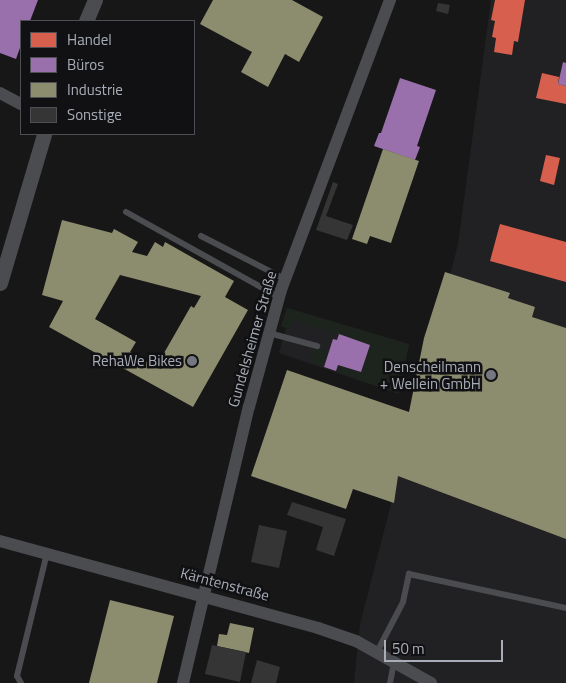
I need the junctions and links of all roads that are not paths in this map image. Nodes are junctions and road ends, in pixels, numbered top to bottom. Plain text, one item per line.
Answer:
1 (95, 0) edge
2 (380, 0) edge
3 (390, 0) edge
4 (384, 15) junction
5 (86, 20) edge
6 (0, 93) edge
7 (20, 103) edge
8 (44, 135) edge
9 (126, 212) dead end
10 (201, 236) dead end
11 (285, 279) junction
12 (0, 283) edge
13 (279, 297) junction
14 (269, 333) junction
15 (317, 346) dead end
16 (0, 540) edge
17 (47, 553) junction
18 (203, 596) junction
19 (566, 608) edge
20 (377, 652) junction
21 (394, 660) junction
22 (21, 683) edge
23 (183, 683) edge
24 (390, 683) edge
25 (432, 683) edge

1 - 5 street
2 - 4 street
3 - 4 street, Gundelsheimer Straße
4 - 11 street, Gundelsheimer Straße
6 - 7 street
8 - 12 street
9 - 13 lane
10 - 11 lane
11 - 13 street, Gundelsheimer Straße
13 - 14 street, Gundelsheimer Straße
14 - 15 lane
14 - 18 street, Gundelsheimer Straße
16 - 17 street, Kärntenstraße
17 - 18 street, Kärntenstraße
17 - 22 lane
18 - 20 street, Kärntenstraße
18 - 23 street, Gundelsheimer Straße
19 - 20 lane
20 - 21 street, Kärntenstraße
21 - 24 lane
21 - 25 street, Kärntenstraße

